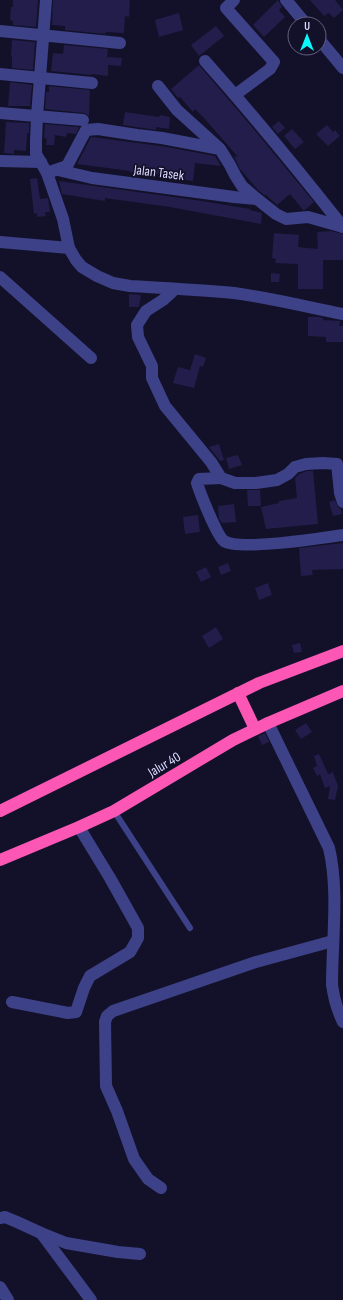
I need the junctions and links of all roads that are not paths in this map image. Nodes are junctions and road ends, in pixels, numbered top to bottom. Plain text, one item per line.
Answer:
1 (46, 0) edge
2 (234, 0) edge
3 (286, 0) edge
4 (299, 16) edge
5 (0, 31) edge
6 (42, 35) junction
7 (120, 43) dead end
8 (327, 49) edge
9 (205, 61) dead end
10 (343, 68) edge
11 (0, 74) edge
12 (40, 78) junction
13 (92, 83) dead end
14 (158, 86) dead end
15 (235, 95) junction
16 (0, 113) edge
17 (37, 116) junction
18 (83, 120) dead end
19 (220, 149) junction
20 (0, 161) edge
21 (49, 168) junction
22 (257, 199) junction
23 (343, 227) edge
24 (0, 242) edge
25 (69, 248) junction
26 (0, 277) edge
27 (175, 289) junction
28 (343, 314) edge
29 (91, 358) dead end
30 (221, 478) junction
31 (343, 502) edge
32 (343, 535) edge
33 (343, 651) edge
34 (343, 691) edge
35 (238, 693) junction
36 (268, 723) junction
37 (255, 729) junction
38 (0, 811) edge
39 (114, 811) junction
40 (79, 827) junction
41 (0, 860) edge
42 (190, 928) dead end
43 (333, 941) junction
44 (12, 1002) dead end
45 (343, 1022) edge
46 (161, 1188) dead end
47 (0, 1218) edge
48 (41, 1234) junction
49 (140, 1254) dead end
50 (0, 1288) edge
51 (8, 1300) edge
52 (91, 1300) edge

1 - 6 street
2 - 15 street
3 - 4 street
5 - 6 street
6 - 7 street
6 - 12 street
8 - 10 street
9 - 15 street
11 - 12 street
12 - 13 street
12 - 17 street
14 - 19 street
15 - 23 street
16 - 17 street
17 - 18 street
17 - 21 street
19 - 21 street
19 - 22 street
20 - 21 street, Jalan Tasek
21 - 22 street, Jalan Tasek
21 - 25 street
22 - 23 street
24 - 25 street
25 - 27 street
26 - 29 street
27 - 28 street
27 - 30 street
30 - 31 street
30 - 32 street
33 - 35 highway, Jalur 40
34 - 36 highway, Jalur 40
35 - 37 highway
35 - 38 highway, Jalur 40
36 - 37 highway, Jalur 40
36 - 43 street
37 - 39 highway, Jalur 40
39 - 40 highway, Jalur 40
39 - 42 lane
40 - 41 highway, Jalur 40
40 - 44 street
43 - 45 street
43 - 46 street
47 - 48 street
48 - 49 street
48 - 52 street
50 - 51 street

